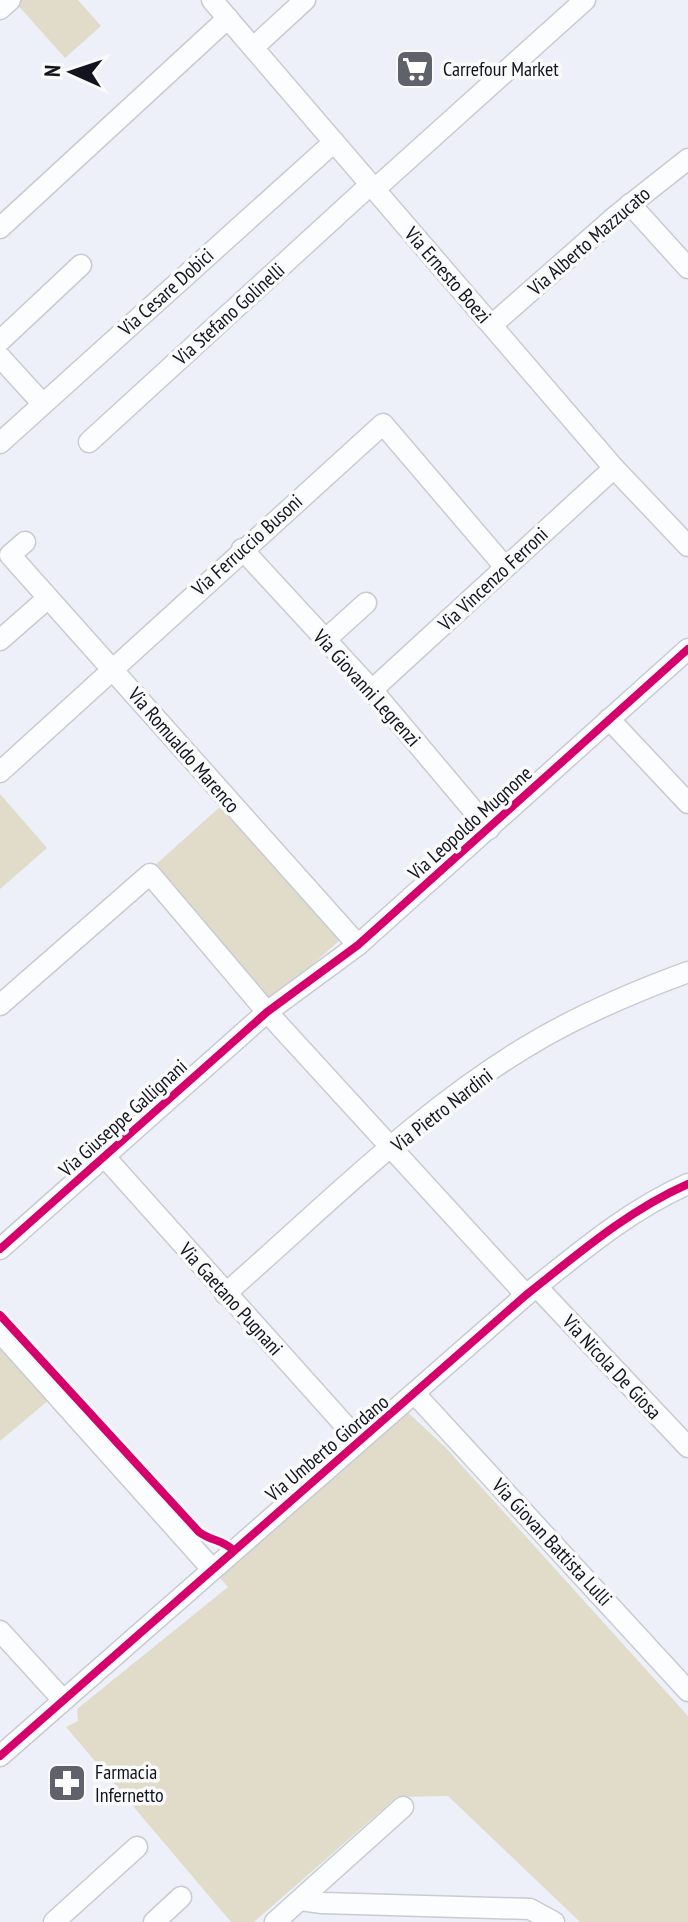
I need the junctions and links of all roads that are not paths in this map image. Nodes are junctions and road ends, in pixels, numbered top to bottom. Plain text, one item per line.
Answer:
1 (10, 0) edge
2 (212, 0) edge
3 (305, 0) edge
4 (585, 0) edge
5 (0, 9) edge
6 (228, 18) junction
7 (255, 46) junction
8 (334, 142) junction
9 (688, 159) edge
10 (372, 187) junction
11 (630, 204) junction
12 (0, 228) edge
13 (81, 265) dead end
14 (688, 268) edge
15 (492, 325) junction
16 (0, 341) edge
17 (0, 357) edge
18 (42, 403) junction
19 (89, 442) dead end
20 (0, 443) edge
21 (614, 468) junction
22 (688, 546) edge
23 (17, 548) dead end
24 (242, 549) junction
25 (505, 567) junction
26 (48, 598) junction
27 (366, 603) dead end
28 (0, 640) edge
29 (325, 640) junction
30 (688, 649) edge
31 (113, 669) junction
32 (372, 690) junction
33 (609, 719) junction
34 (0, 772) edge
35 (688, 803) edge
36 (489, 829) junction
37 (358, 945) junction
38 (688, 972) edge
39 (0, 1005) edge
40 (267, 1012) junction
41 (392, 1148) junction
42 (104, 1156) junction
43 (688, 1184) edge
44 (0, 1249) edge
45 (532, 1291) junction
46 (225, 1294) junction
47 (0, 1332) edge
48 (415, 1394) junction
49 (359, 1441) junction
50 (688, 1447) edge
51 (212, 1569) junction
52 (0, 1631) edge
53 (688, 1691) edge
54 (63, 1700) junction
55 (0, 1756) edge
56 (403, 1807) dead end
57 (137, 1847) dead end
58 (181, 1897) dead end
59 (301, 1900) junction
60 (54, 1922) edge
61 (154, 1922) edge
62 (275, 1922) edge
63 (554, 1922) edge

1 - 5 street
2 - 6 street, Via Ernesto Boezi
3 - 7 street
4 - 10 street, Via Stefano Golinelli
6 - 7 street, Via Ernesto Boezi
6 - 12 street
7 - 8 street, Via Ernesto Boezi
8 - 10 street, Via Ernesto Boezi
8 - 18 street, Via Cesare Dobici
9 - 11 street, Via Alberto Mazzucato
10 - 15 street, Via Ernesto Boezi
10 - 19 street, Via Stefano Golinelli
11 - 14 street
11 - 15 street, Via Alberto Mazzucato
13 - 16 street
15 - 21 street, Via Ernesto Boezi
17 - 18 street
18 - 20 street, Via Cesare Dobici
21 - 22 street, Via Ernesto Boezi
21 - 25 street, Via Vincenzo Ferroni
23 - 26 street, Via Romualdo Marenco
24 - 25 street, Via Ferruccio Busoni
24 - 29 street, Via Giovanni Legrenzi
24 - 31 street, Via Ferruccio Busoni
25 - 32 street, Via Vincenzo Ferroni
26 - 28 street
26 - 31 street, Via Romualdo Marenco
27 - 29 street
29 - 32 street, Via Giovanni Legrenzi
30 - 33 street, Via Leopoldo Mugnone
31 - 34 street, Via Ferruccio Busoni
31 - 37 street, Via Romualdo Marenco
32 - 36 street, Via Giovanni Legrenzi
33 - 35 street
33 - 36 street, Via Leopoldo Mugnone
36 - 37 street, Via Leopoldo Mugnone
37 - 40 street, Via Leopoldo Mugnone
38 - 41 street, Via Pietro Nardini
39 - 40 street, Via Nicola De Giosa
40 - 41 street, Via Nicola De Giosa
40 - 42 street, Via Giuseppe Gallignani
41 - 45 street, Via Nicola De Giosa
41 - 46 street, Via Pietro Nardini
42 - 44 street, Via Giuseppe Gallignani
42 - 46 street, Via Gaetano Pugnani
43 - 45 street, Via Umberto Giordano
45 - 48 street, Via Umberto Giordano
45 - 50 street, Via Nicola De Giosa
46 - 49 street, Via Gaetano Pugnani
47 - 51 street
48 - 49 street, Via Umberto Giordano
48 - 53 street, Via Giovan Battista Lulli
49 - 51 street, Via Umberto Giordano
51 - 54 street, Via Umberto Giordano
52 - 54 street
54 - 55 street, Via Umberto Giordano
56 - 59 street
57 - 60 street
58 - 61 street
59 - 62 street
59 - 63 street

